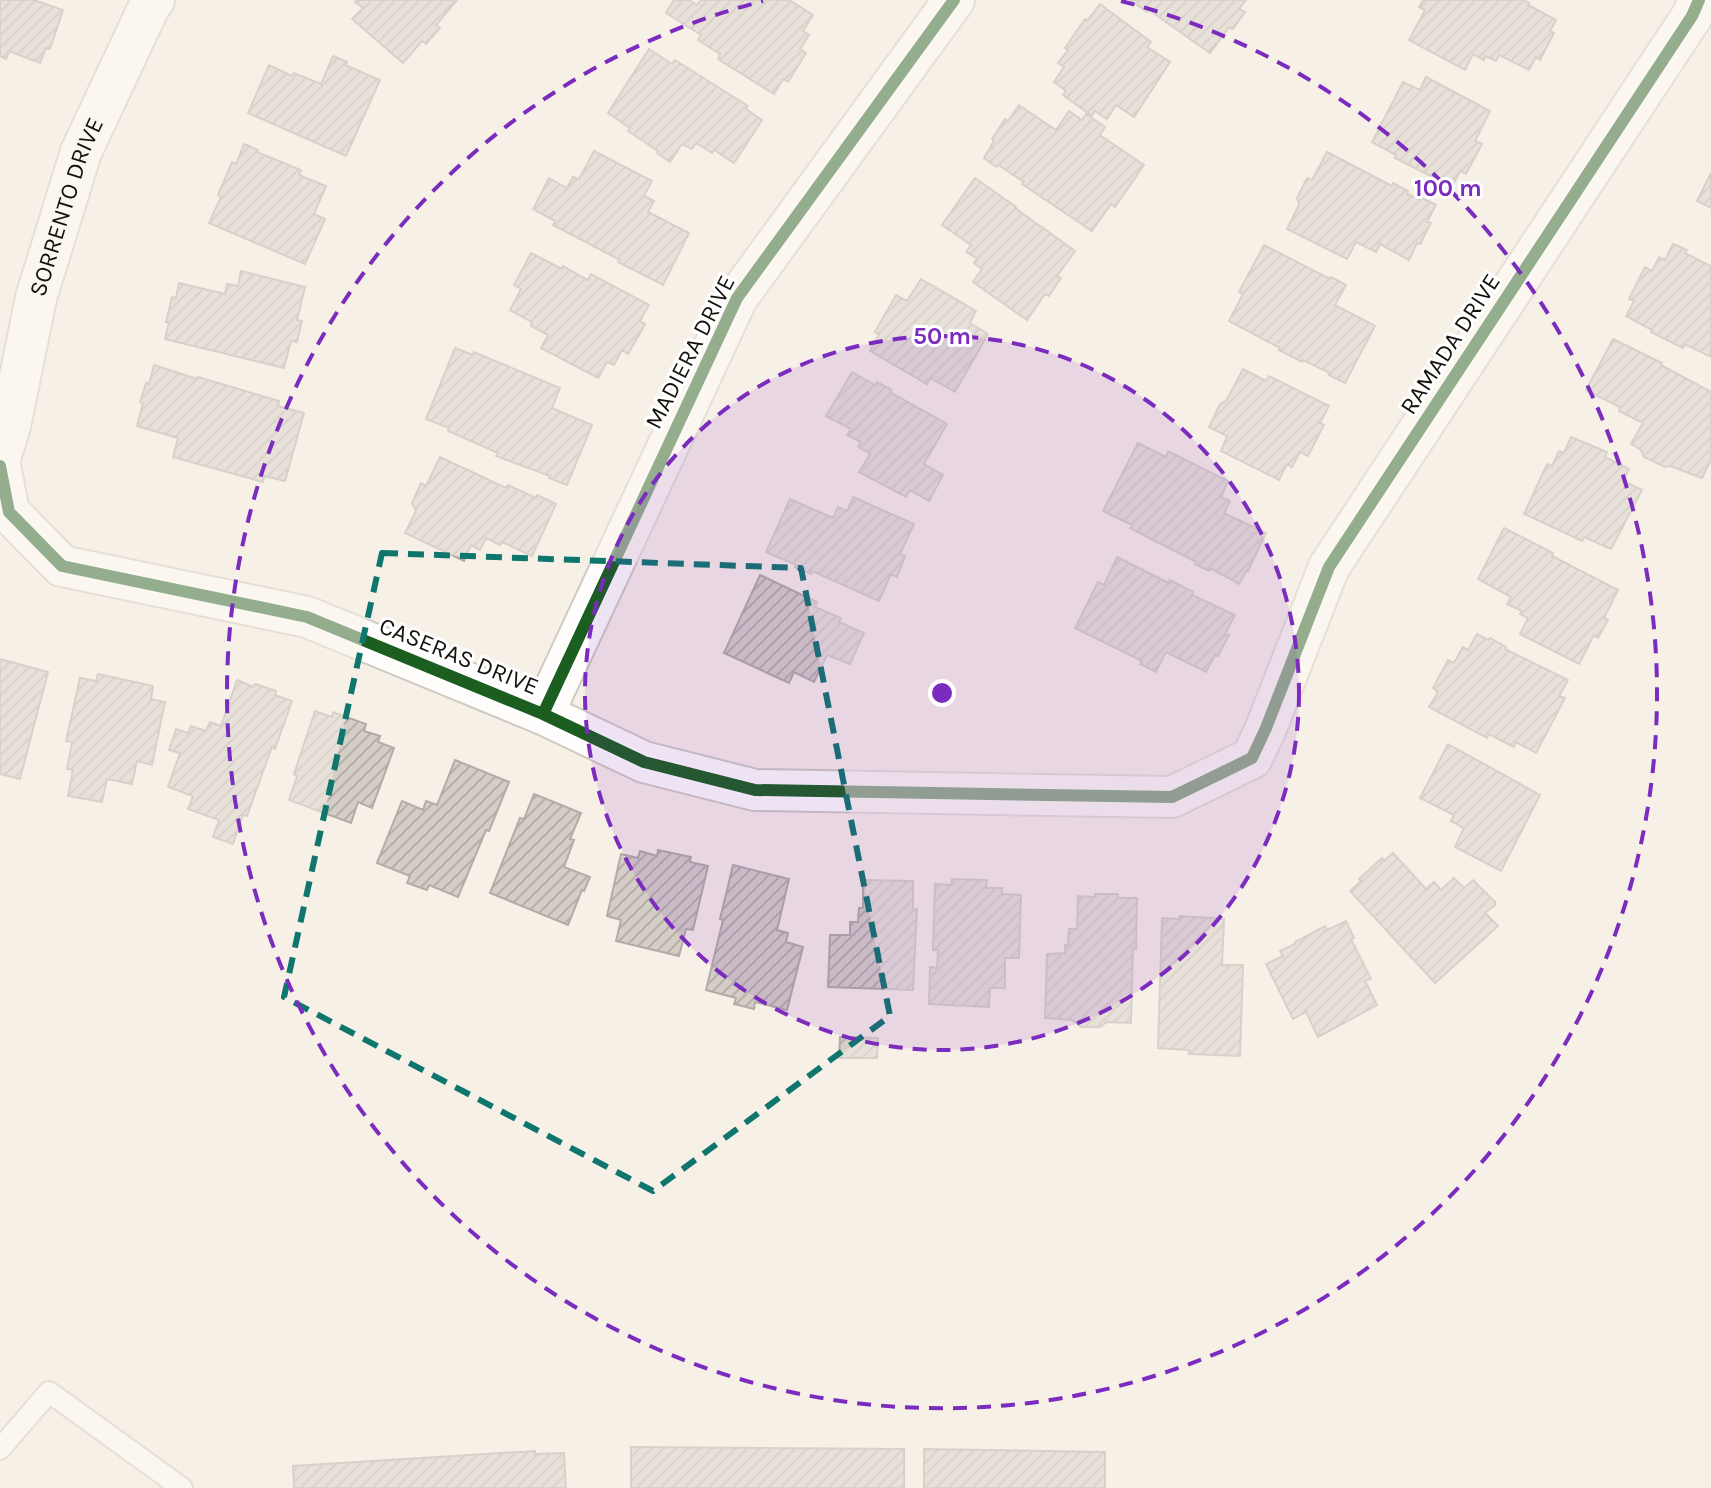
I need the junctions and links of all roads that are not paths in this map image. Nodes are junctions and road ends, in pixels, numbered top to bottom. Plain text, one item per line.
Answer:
1 (154, 0) edge
2 (954, 0) edge
3 (1699, 0) edge
4 (5, 442) edge
5 (0, 466) edge
6 (543, 714) junction
7 (1266, 728) joint
8 (0, 1449) edge
9 (182, 1488) edge

1 - 4 street, SORRENTO DRIVE
2 - 6 street, MADIERA DRIVE
3 - 7 street, RAMADA DRIVE
5 - 6 street, CASERAS DRIVE
6 - 7 street, CASERAS DRIVE
8 - 9 lane

